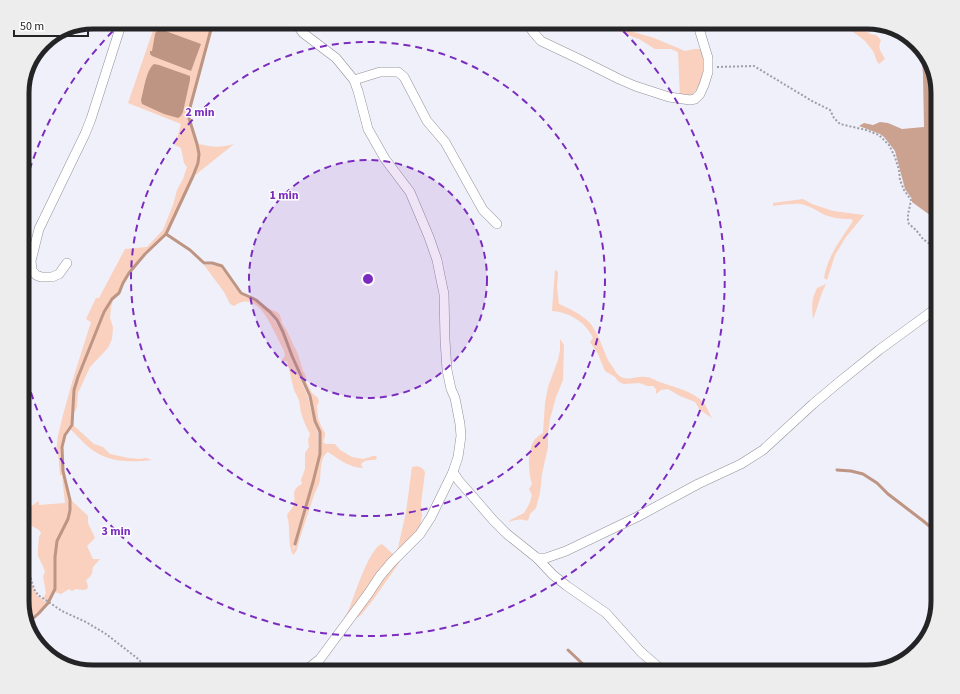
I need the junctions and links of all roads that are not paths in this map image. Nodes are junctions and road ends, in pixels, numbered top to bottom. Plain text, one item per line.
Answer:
1 (120, 29) edge
2 (301, 29) edge
3 (531, 29) edge
4 (699, 29) edge
5 (354, 80) junction
6 (497, 224) dead end
7 (67, 263) dead end
8 (931, 312) edge
9 (453, 472) junction
10 (537, 558) junction
11 (312, 665) edge
12 (656, 665) edge

1 - 7 street
2 - 5 street
3 - 4 street
5 - 6 street
5 - 9 street
8 - 10 street
9 - 10 street
9 - 11 street
10 - 12 street

